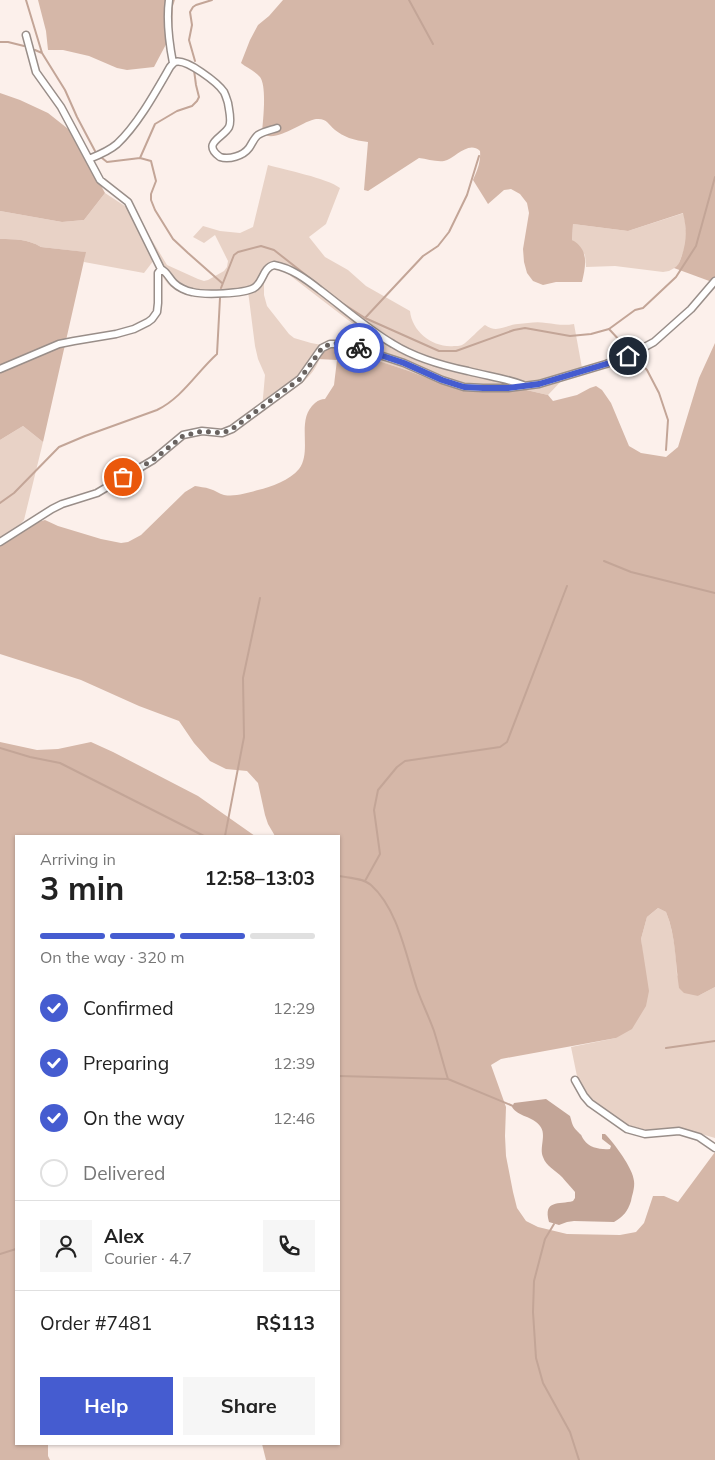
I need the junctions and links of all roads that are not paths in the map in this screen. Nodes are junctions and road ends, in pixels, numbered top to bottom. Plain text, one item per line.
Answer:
1 (169, 0) edge
2 (26, 34) dead end
3 (173, 63) junction
4 (277, 128) dead end
5 (89, 159) junction
6 (161, 269) junction
7 (715, 281) edge
8 (0, 369) edge
9 (526, 386) junction
10 (0, 542) edge
11 (575, 1080) dead end
12 (715, 1148) edge

1 - 3 street
2 - 5 street
3 - 4 street
3 - 5 street
5 - 6 street
6 - 8 street
6 - 9 street
7 - 9 street
9 - 10 street
11 - 12 street

